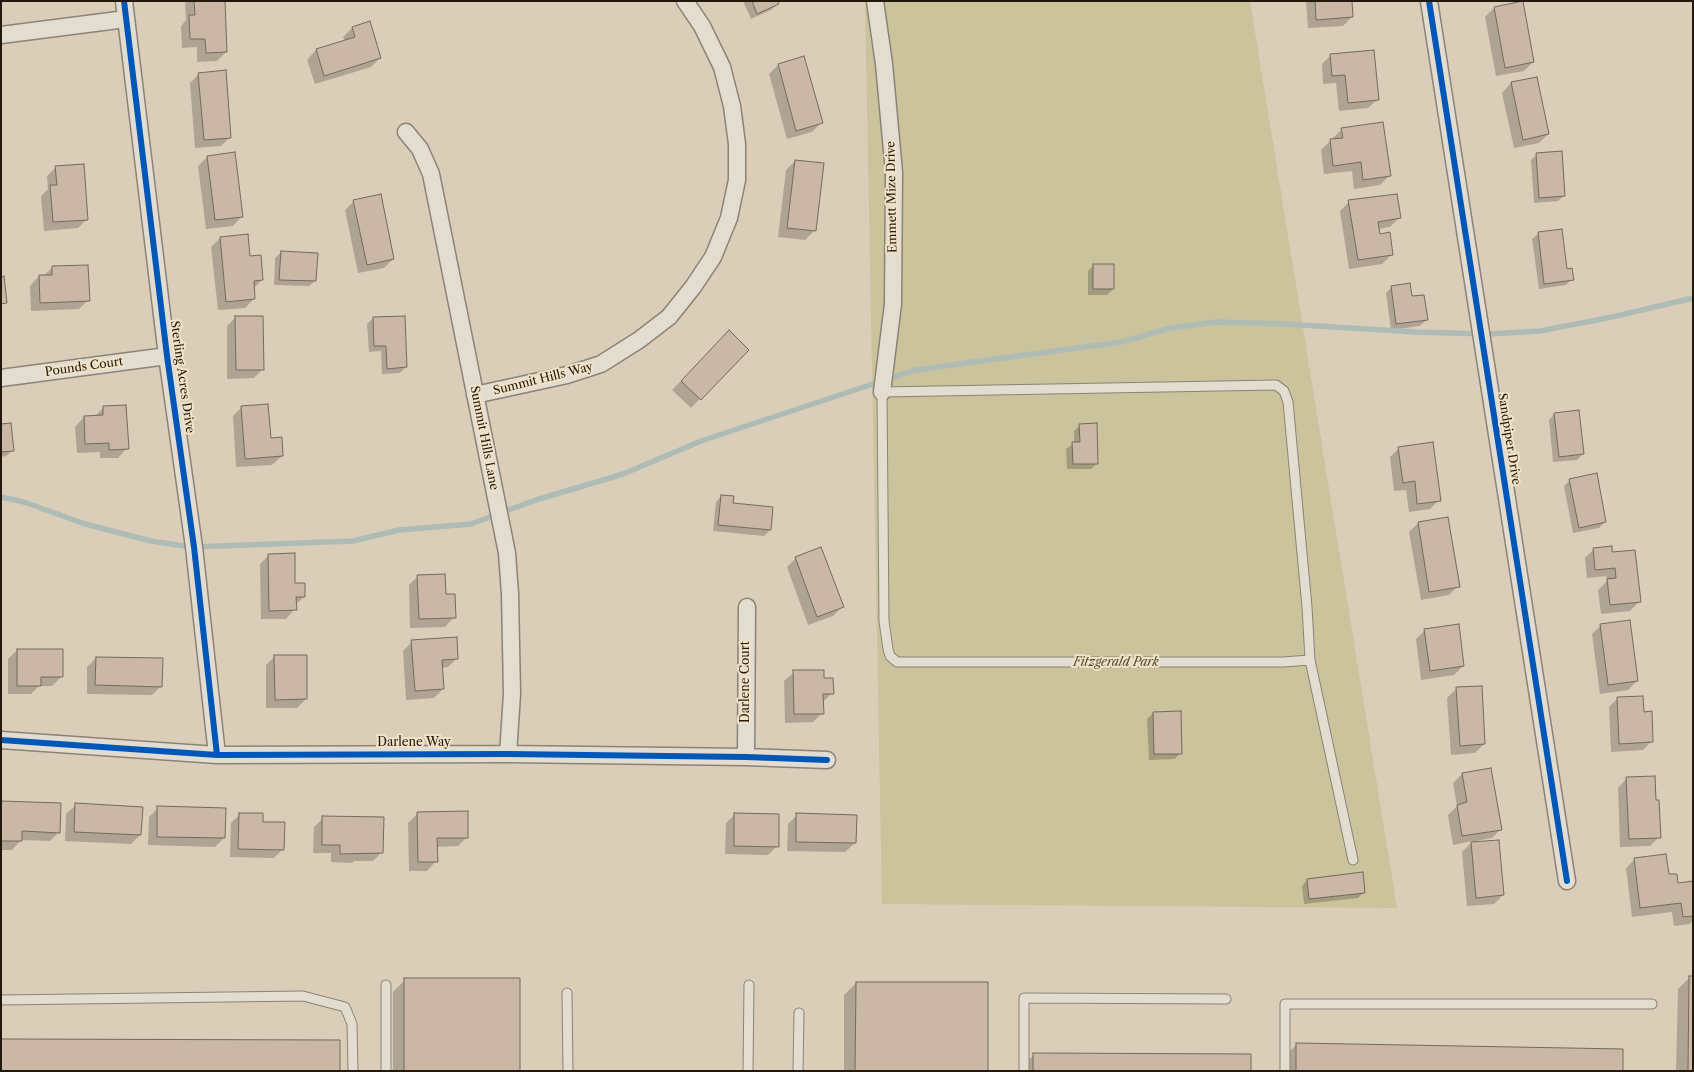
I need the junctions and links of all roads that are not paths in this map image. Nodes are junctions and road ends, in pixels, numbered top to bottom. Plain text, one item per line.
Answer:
1 (124, 1) edge
2 (684, 1) edge
3 (874, 1) edge
4 (1429, 1) edge
5 (126, 19) junction
6 (1, 35) edge
7 (406, 132) dead end
8 (167, 356) junction
9 (1, 378) edge
10 (882, 392) junction
11 (476, 395) junction
12 (747, 607) dead end
13 (1310, 660) junction
14 (1, 740) edge
15 (508, 754) junction
16 (217, 755) junction
17 (746, 757) junction
18 (827, 760) dead end
19 (1352, 860) dead end
20 (1567, 881) dead end
21 (386, 985) dead end
22 (749, 985) dead end
23 (567, 994) dead end
24 (1226, 998) dead end
25 (1, 1000) edge
26 (1652, 1004) dead end
27 (799, 1013) dead end
28 (353, 1071) edge
29 (386, 1071) edge
30 (568, 1071) edge
31 (748, 1071) edge
32 (798, 1071) edge
33 (1024, 1071) edge
34 (1285, 1071) edge

1 - 5 street, Sterling Acres Drive
2 - 11 street, Summit Hills Way
3 - 10 street, Emmett Mize Drive
4 - 20 street, Sandpiper Drive
5 - 6 street
5 - 8 street, Sterling Acres Drive
7 - 11 street, Summit Hills Lane
8 - 9 street, Pounds Court
8 - 16 street, Sterling Acres Drive
10 - 13 lane
10 - 13 lane
11 - 15 street, Summit Hills Lane
12 - 17 street, Darlene Court
13 - 19 lane
14 - 16 street, Darlene Way
15 - 16 street, Darlene Way
15 - 17 street, Darlene Way
17 - 18 street, Darlene Way
21 - 29 lane
22 - 31 lane
23 - 30 lane
24 - 33 lane
25 - 28 lane
26 - 34 lane
27 - 32 lane

